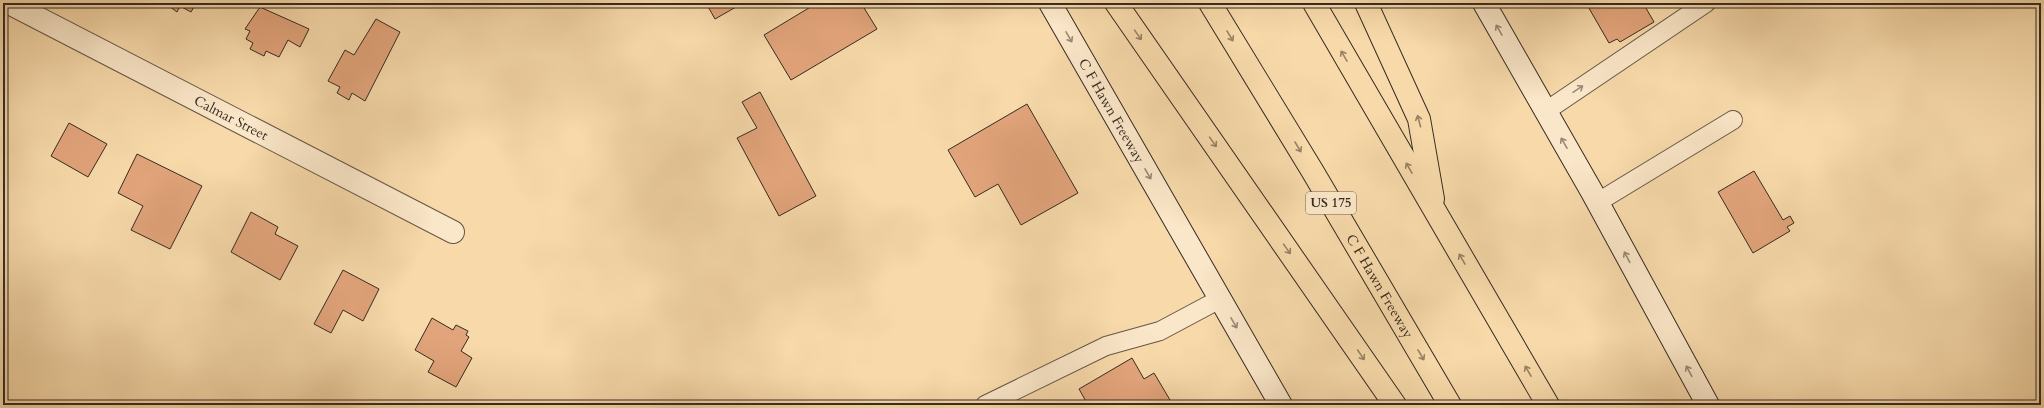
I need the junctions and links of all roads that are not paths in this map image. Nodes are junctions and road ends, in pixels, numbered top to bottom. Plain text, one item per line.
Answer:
1 (9, 3) edge
2 (1050, 3) edge
3 (1116, 3) edge
4 (1210, 3) edge
5 (1314, 3) edge
6 (1366, 3) edge
7 (1484, 3) edge
8 (1706, 3) edge
9 (1546, 111) junction
10 (1733, 120) dead end
11 (1598, 202) junction
12 (1436, 214) junction
13 (453, 232) dead end
14 (1220, 299) junction
15 (985, 405) edge
16 (1281, 405) edge
17 (1395, 405) edge
18 (1450, 405) edge
19 (1548, 405) edge
20 (1708, 405) edge

1 - 13 main road, Calmar Street
2 -> 14 main road, C F Hawn Freeway
3 -> 17 highway
4 -> 18 highway, C F Hawn Freeway / US 175
12 -> 5 highway
12 -> 6 highway
9 -> 7 main road
9 -> 8 lane
11 -> 9 main road
10 - 11 lane
20 -> 11 main road
19 -> 12 highway
14 - 15 lane
14 -> 16 main road, C F Hawn Freeway

